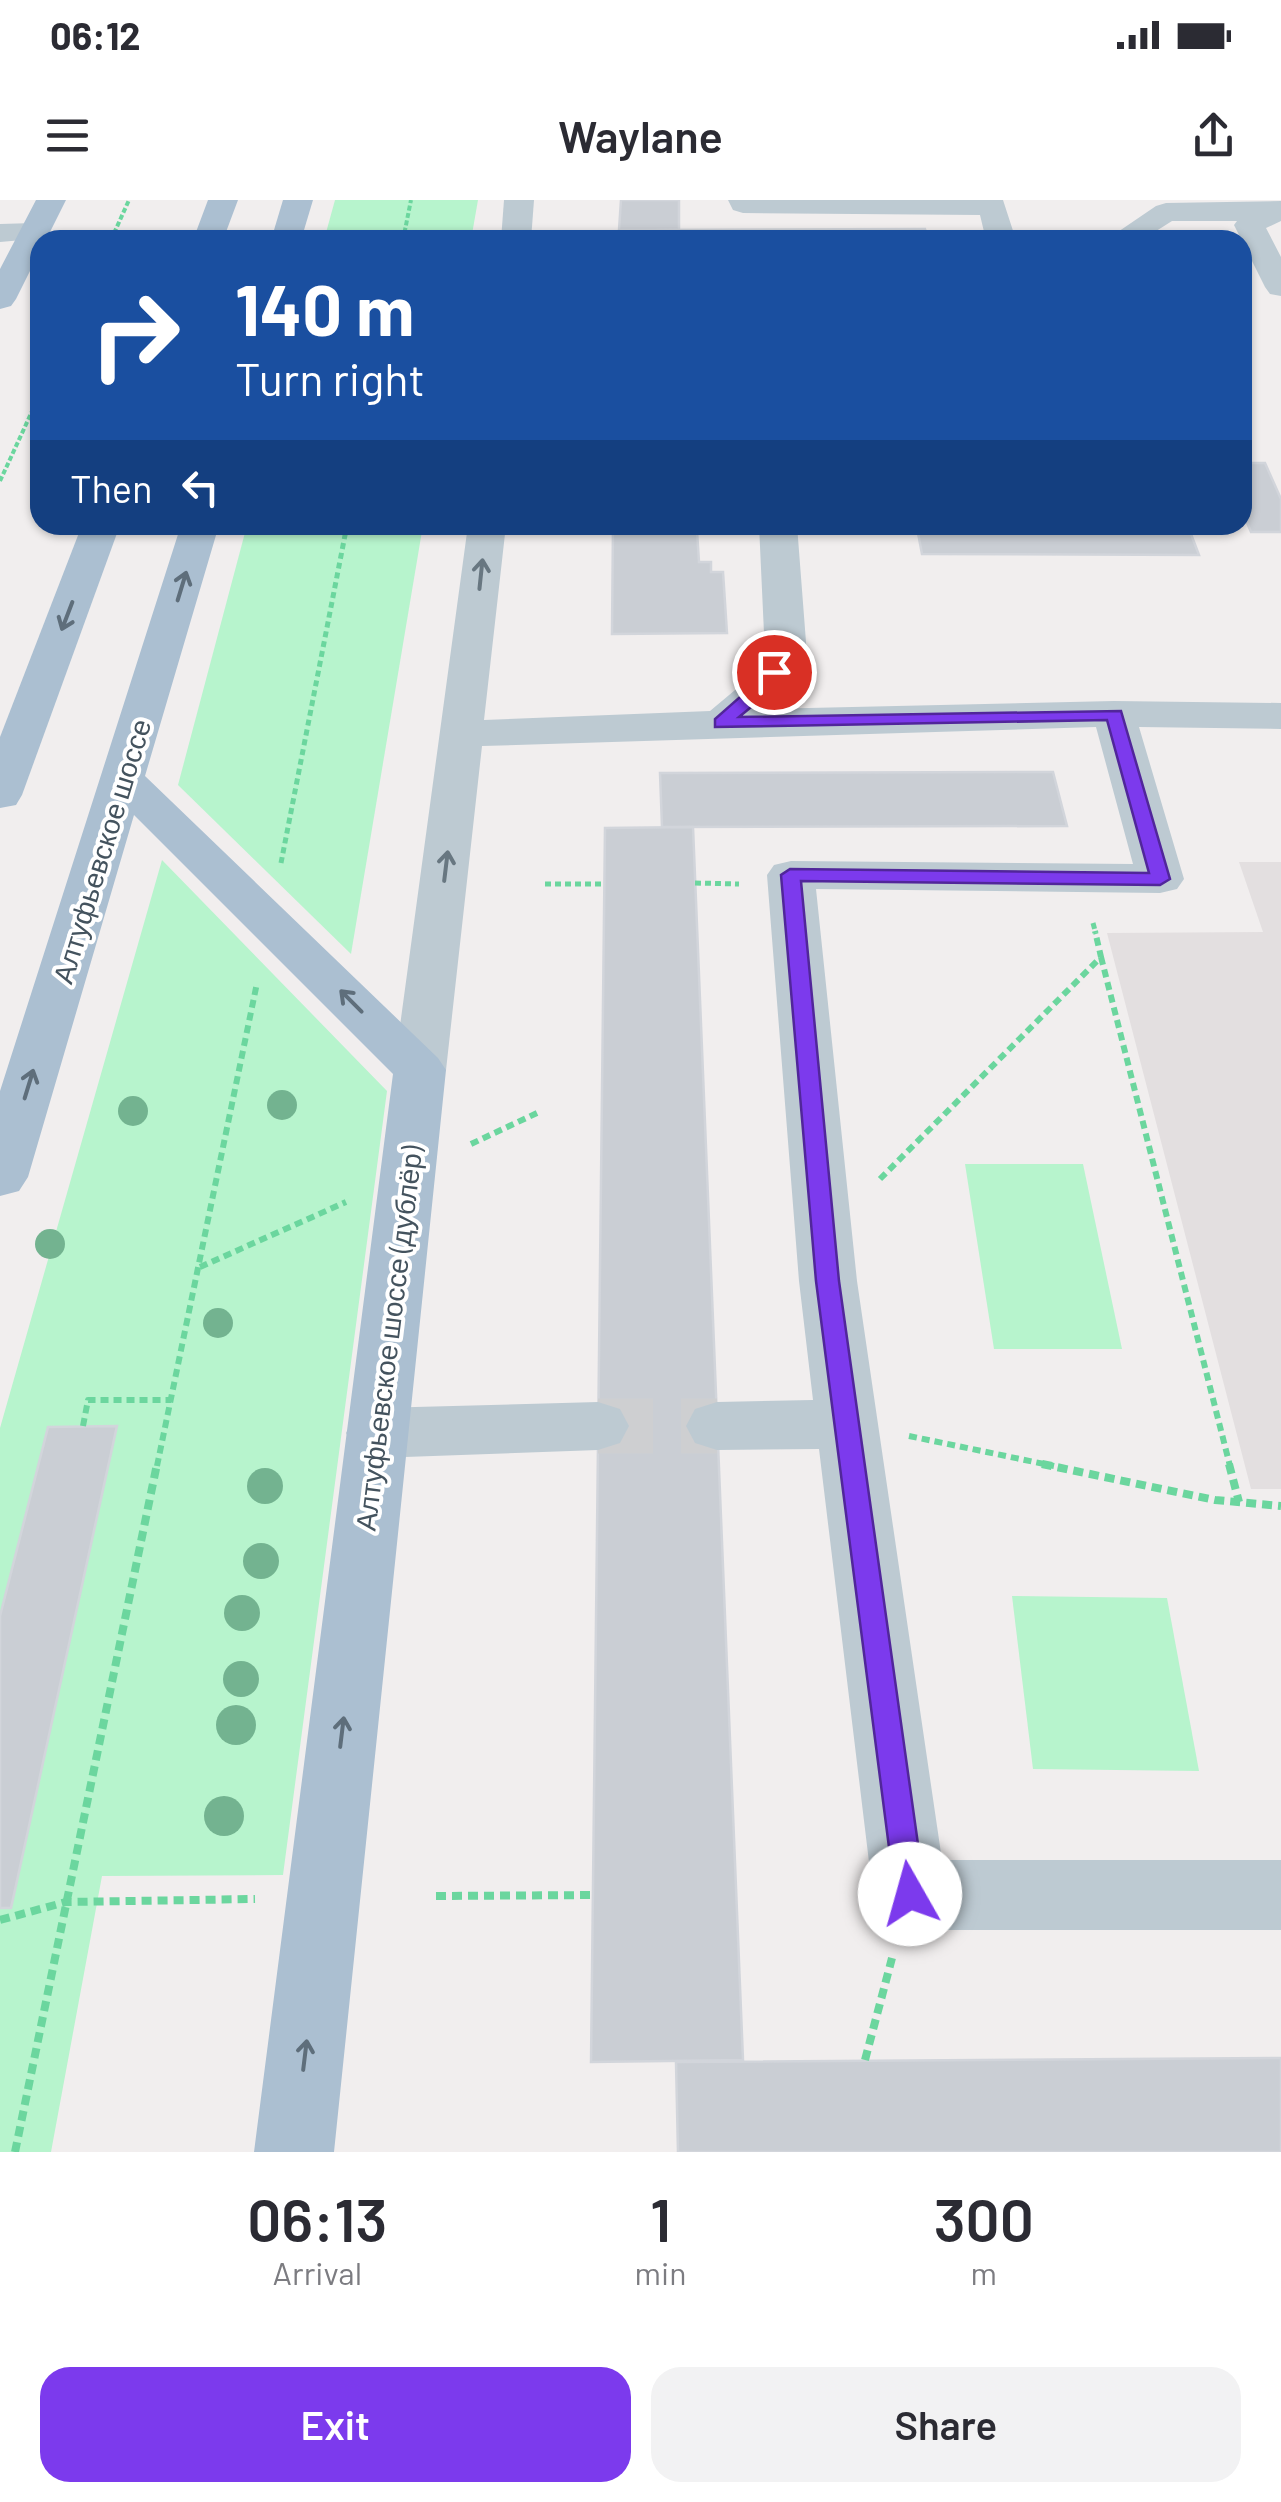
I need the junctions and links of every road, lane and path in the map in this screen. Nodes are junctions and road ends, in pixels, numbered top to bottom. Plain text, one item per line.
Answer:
1 (50, 200) edge
2 (129, 200) edge
3 (223, 200) edge
4 (298, 200) edge
5 (411, 200) edge
6 (519, 200) edge
7 (742, 200) edge
8 (1279, 211) edge
9 (35, 230) edge
10 (116, 230) edge
11 (212, 230) edge
12 (289, 230) edge
13 (405, 230) edge
14 (517, 230) edge
15 (998, 230) edge
16 (1137, 230) edge
17 (1252, 230) edge
18 (1252, 231) edge
19 (30, 232) edge
20 (0, 233) edge
21 (30, 240) edge
22 (1281, 287) edge
23 (0, 299) edge
24 (30, 416) edge
25 (0, 481) edge
26 (97, 535) edge
27 (197, 535) edge
28 (345, 535) edge
29 (485, 535) edge
30 (779, 535) edge
31 (1114, 714) junction
32 (1281, 716) edge
33 (722, 723) junction
34 (464, 734) junction
35 (124, 780) junction
36 (0, 795) edge
37 (280, 865) dead end
38 (1084, 878) junction
39 (545, 884) dead end
40 (604, 884) dead end
41 (1101, 957) junction
42 (258, 979) dead end
43 (420, 1070) junction
44 (537, 1112) dead end
45 (459, 1150) dead end
46 (0, 1177) edge
47 (819, 1186) junction
48 (357, 1197) dead end
49 (200, 1267) junction
50 (171, 1400) junction
51 (850, 1424) junction
52 (83, 1426) dead end
53 (598, 1426) tunnel mouth
54 (717, 1426) tunnel mouth
55 (377, 1433) junction
56 (1239, 1502) junction
57 (1281, 1506) edge
58 (594, 1894) dead end
59 (910, 1894) junction
60 (436, 1896) dead end
61 (1281, 1896) edge
62 (257, 1899) dead end
63 (66, 1902) junction
64 (0, 1920) edge
65 (865, 2060) dead end
66 (16, 2152) edge
67 (294, 2152) edge

1 - 9 main road
2 - 10 path
3 - 11 main road
4 - 12 main road
5 - 13 path
6 - 14 street
7 - 15 street
8 - 16 street
8 - 17 street
18 - 22 street
19 - 20 street
21 - 23 main road
24 - 25 path
26 -> 36 main road
35 -> 27 main road, Алтуфьевское шоссе
28 - 37 path
34 -> 29 street, Алтуфьевское шоссе (дублёр)
30 - 33 street
31 - 32 street
31 - 33 street
31 - 38 street
33 - 34 street
43 -> 34 street, Алтуфьевское шоссе (дублёр)
43 -> 35 main road
46 -> 35 main road, Алтуфьевское шоссе
38 - 41 path
38 - 47 street
39 - 40 path
41 - 47 path
41 - 56 path
42 - 49 path
43 - 55 main road, Алтуфьевское шоссе (дублёр)
44 - 45 path
47 - 51 street
48 - 49 path
49 - 50 path
50 - 52 path
50 - 63 path
51 - 54 street
51 - 56 path
51 - 59 street
53 - 55 street
67 -> 55 main road, Алтуфьевское шоссе (дублёр)
56 - 57 path
58 - 60 path
59 - 61 street
59 - 65 path
62 - 63 path
63 - 64 path
63 - 66 path

